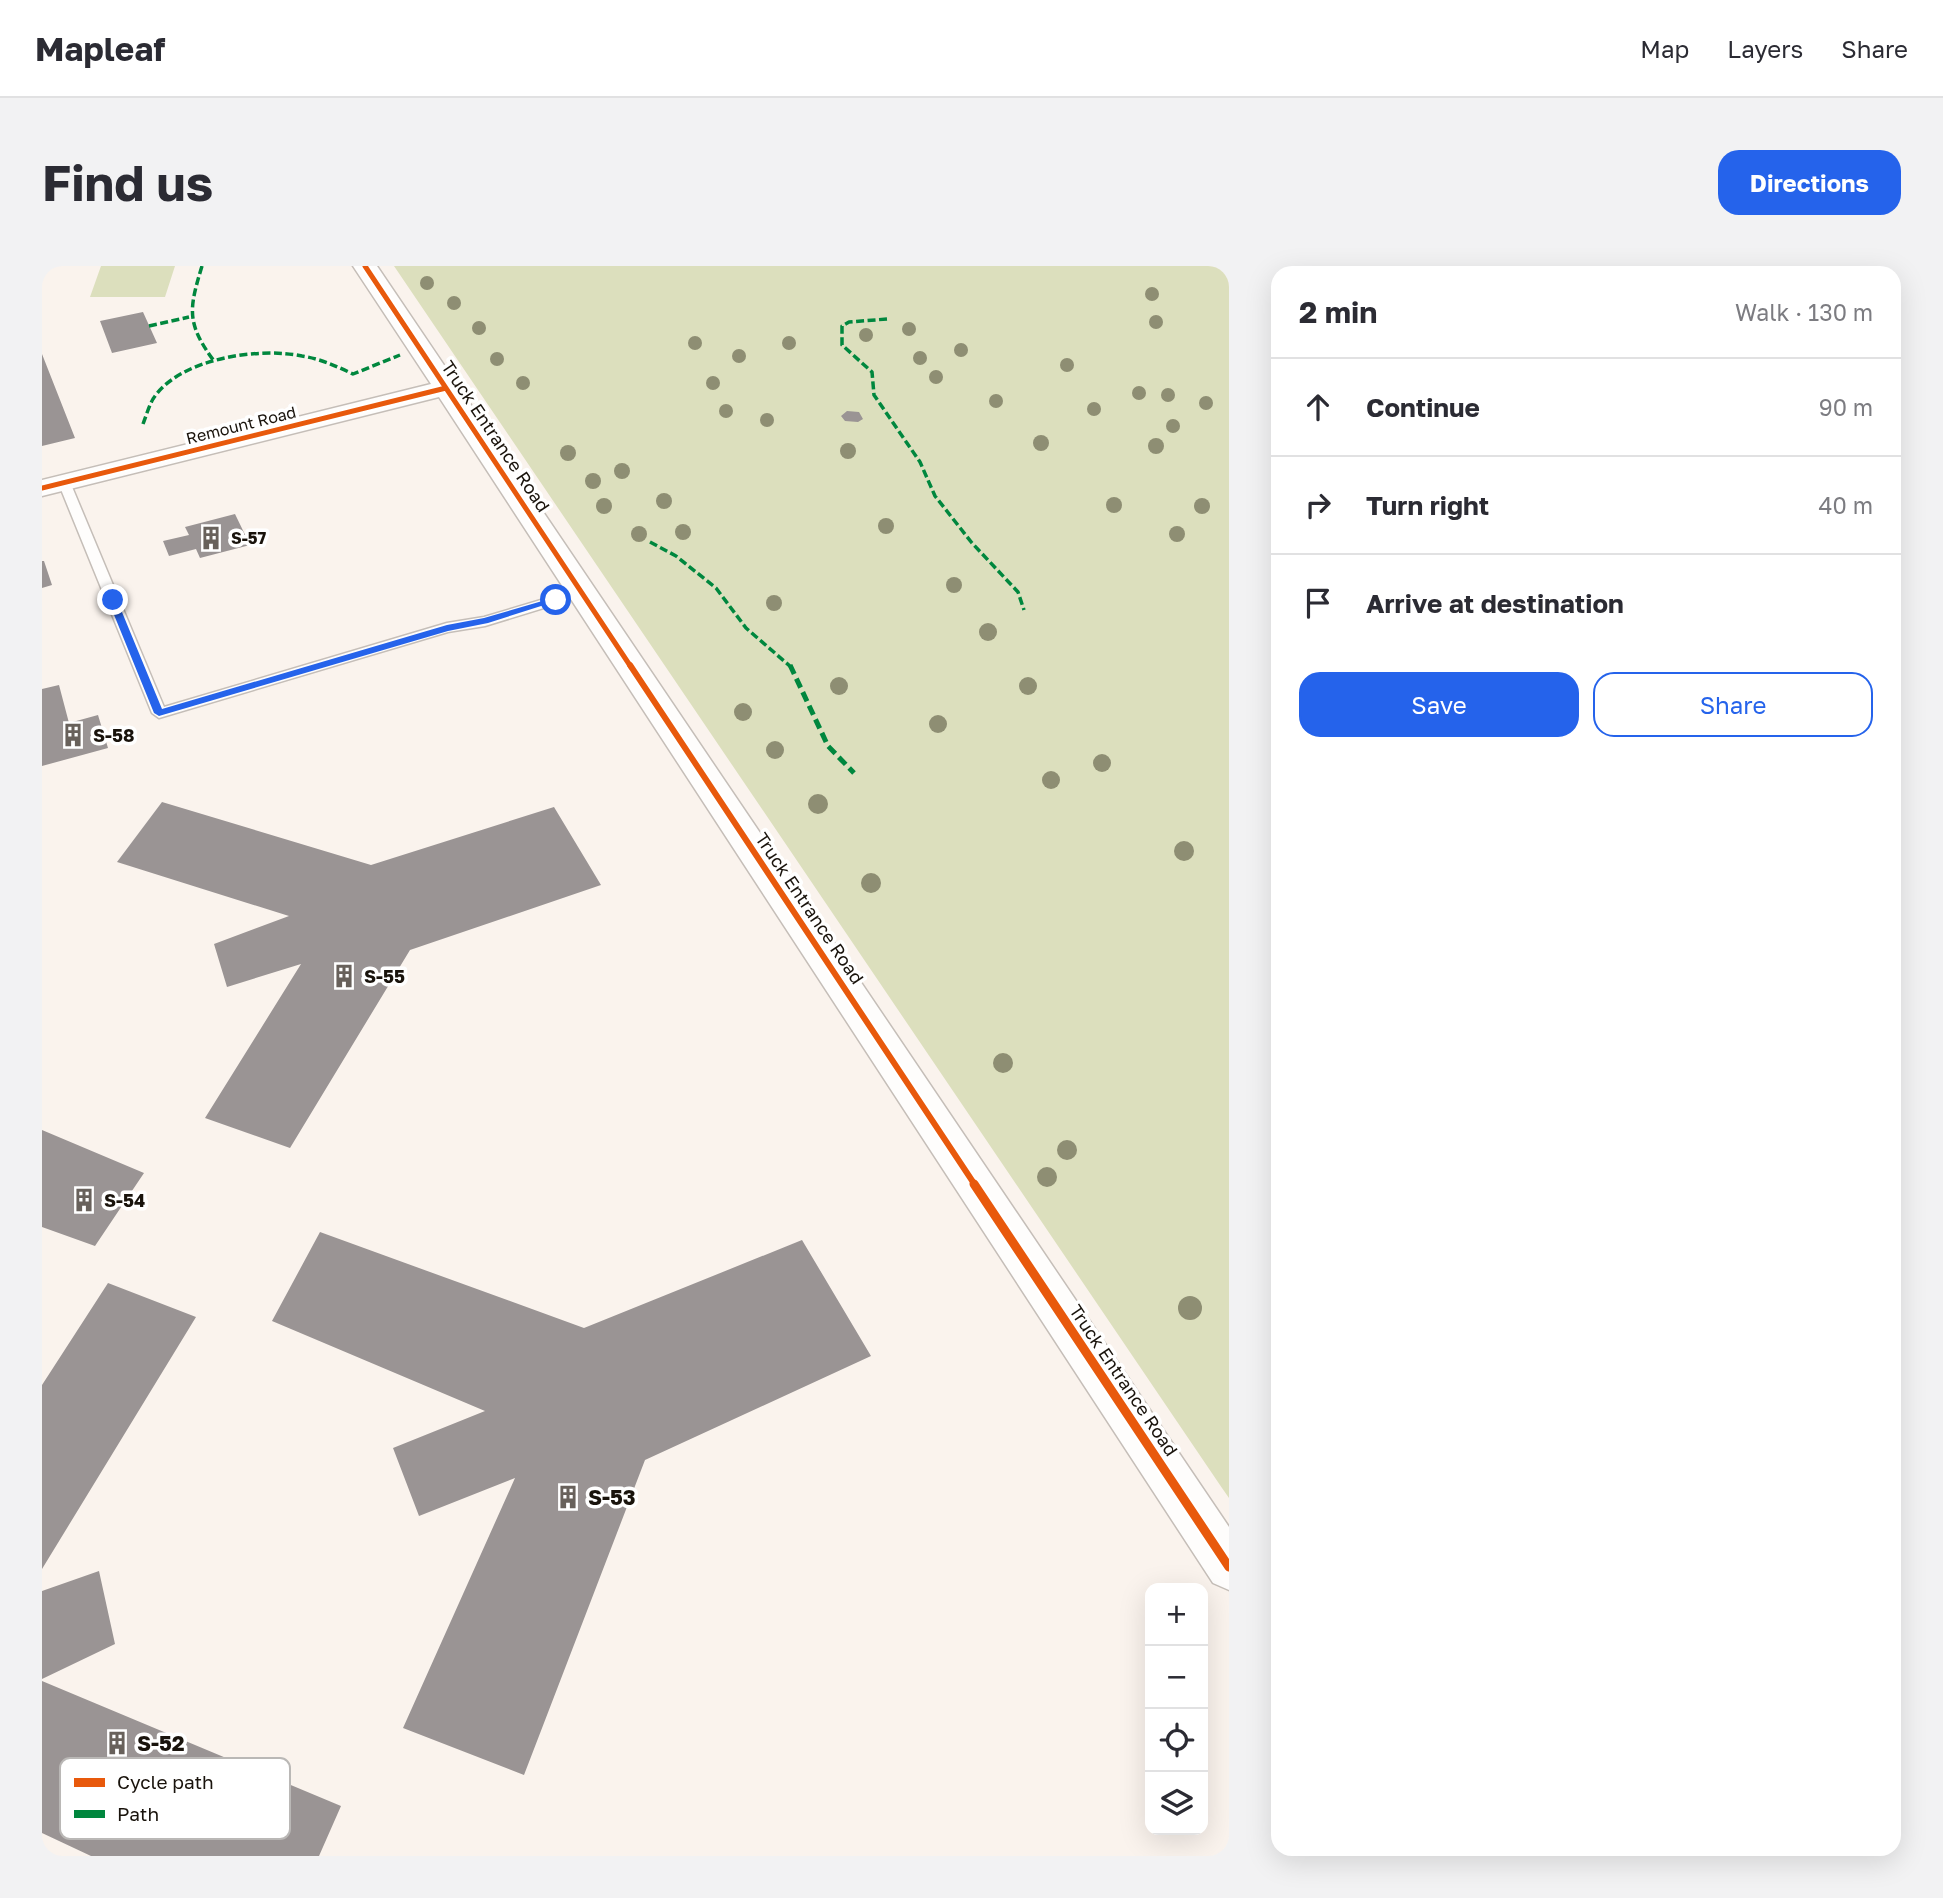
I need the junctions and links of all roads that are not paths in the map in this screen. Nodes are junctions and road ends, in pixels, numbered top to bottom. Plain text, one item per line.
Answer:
1 (365, 266) edge
2 (446, 388) junction
3 (53, 485) edge
4 (581, 592) junction
5 (1229, 1567) edge

1 - 2 street, Truck Entrance Road
2 - 3 street, Remount Road
2 - 4 street, Truck Entrance Road
3 - 4 lane
4 - 5 street, Truck Entrance Road

